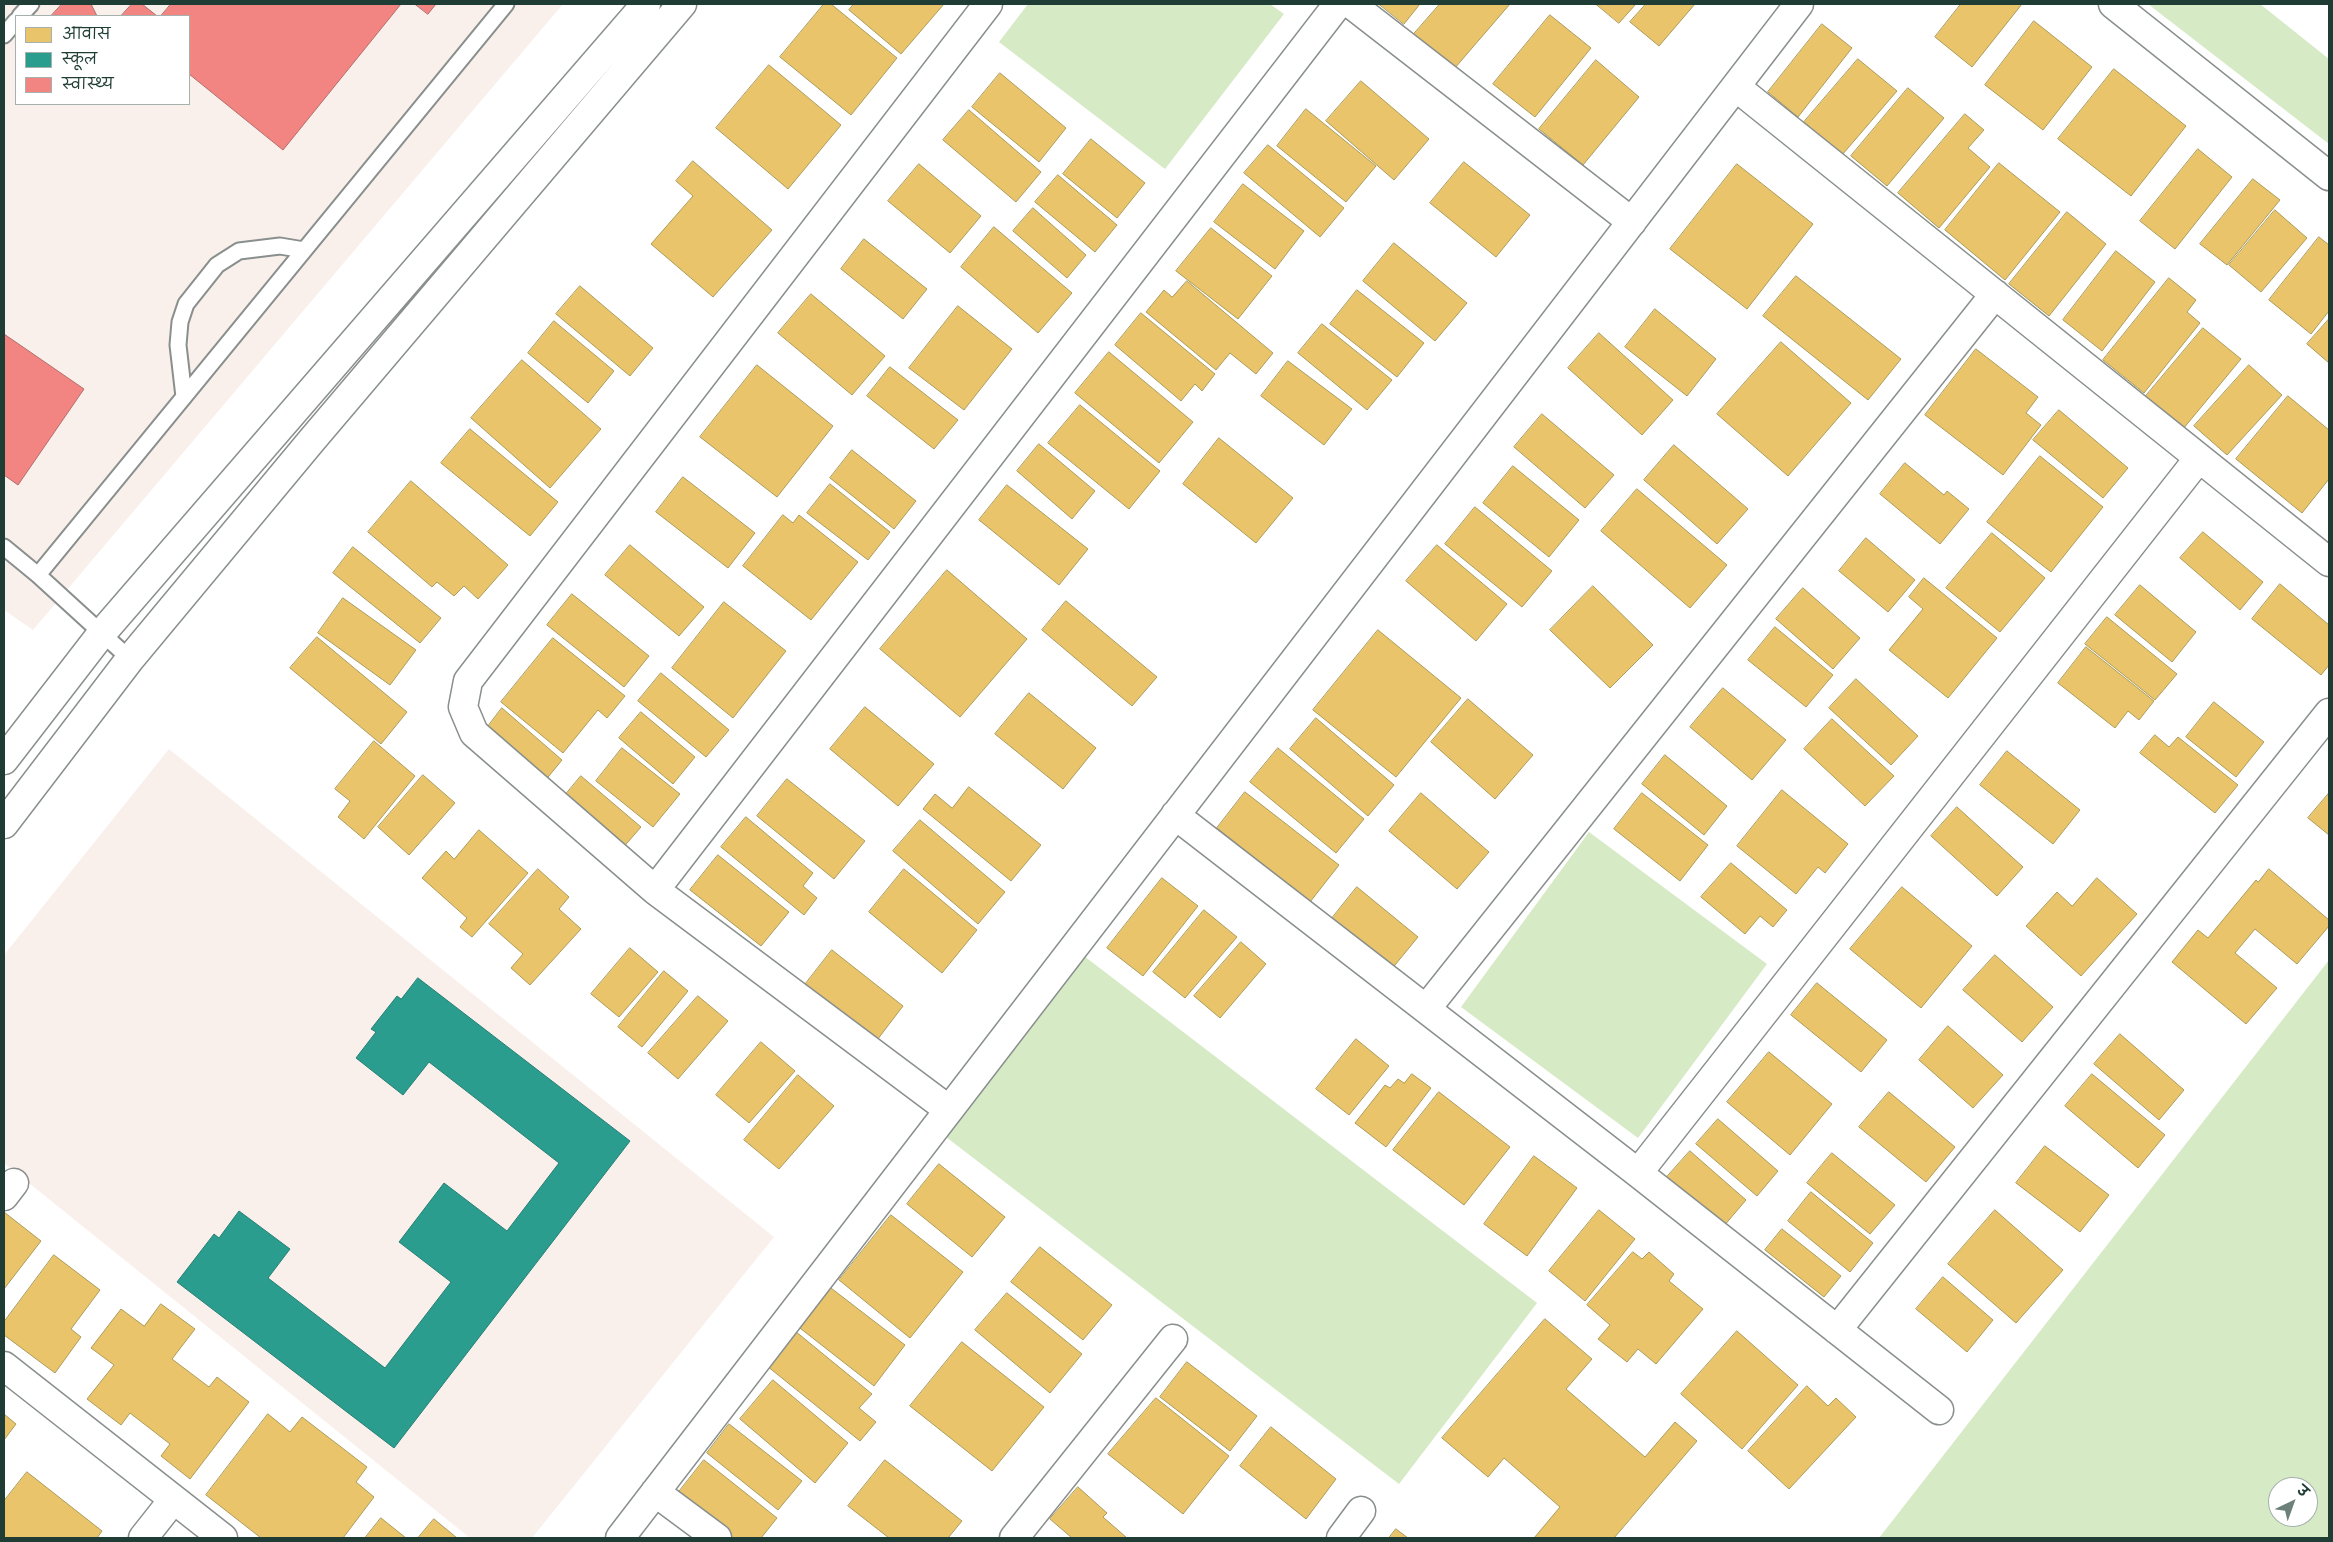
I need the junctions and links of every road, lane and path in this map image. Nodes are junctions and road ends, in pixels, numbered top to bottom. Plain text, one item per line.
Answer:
1 (31, 4) edge
2 (506, 4) edge
3 (646, 4) edge
4 (682, 4) edge
5 (988, 4) edge
6 (1338, 4) edge
7 (1352, 4) edge
8 (1799, 4) edge
9 (2113, 4) edge
10 (21, 15) edge
11 (15, 22) edge
12 (4, 35) edge
13 (1736, 87) junction
14 (2329, 176) edge
15 (1632, 222) junction
16 (304, 250) junction
17 (1995, 294) junction
18 (184, 397) junction
19 (2199, 458) junction
20 (4, 547) edge
21 (2329, 562) edge
22 (38, 575) junction
23 (102, 633) junction
24 (130, 659) junction
25 (2329, 713) edge
26 (4, 760) edge
27 (1175, 816) junction
28 (4, 824) edge
29 (655, 890) junction
30 (1426, 1010) junction
31 (949, 1110) junction
32 (1638, 1173) junction
33 (1838, 1330) junction
34 (1173, 1339) dead end
35 (4, 1366) edge
36 (1939, 1410) dead end
37 (655, 1492) junction
38 (173, 1500) junction
39 (1361, 1511) dead end
40 (143, 1538) edge
41 (223, 1538) edge
42 (620, 1538) edge
43 (717, 1538) edge
44 (1014, 1538) edge
45 (1341, 1538) edge

1 - 10 lane
2 - 16 lane
3 - 23 street
4 - 24 street
5 - 29 street
6 - 29 street
7 - 15 street
8 - 13 street
9 - 14 street
11 - 12 lane
13 - 15 street
13 - 17 street
15 - 27 street
16 - 18 lane
16 - 18 lane
17 - 19 street
17 - 30 street
18 - 22 lane
19 - 21 street
19 - 32 street
20 - 22 lane
22 - 23 lane
23 - 24 lane
23 - 26 street
24 - 28 street
25 - 33 street
27 - 30 street
27 - 31 street
29 - 31 street
30 - 32 street
31 - 37 street
32 - 33 street
33 - 36 street
34 - 44 street
35 - 38 street
37 - 42 street
37 - 43 street
38 - 40 street
38 - 41 street
39 - 45 street

